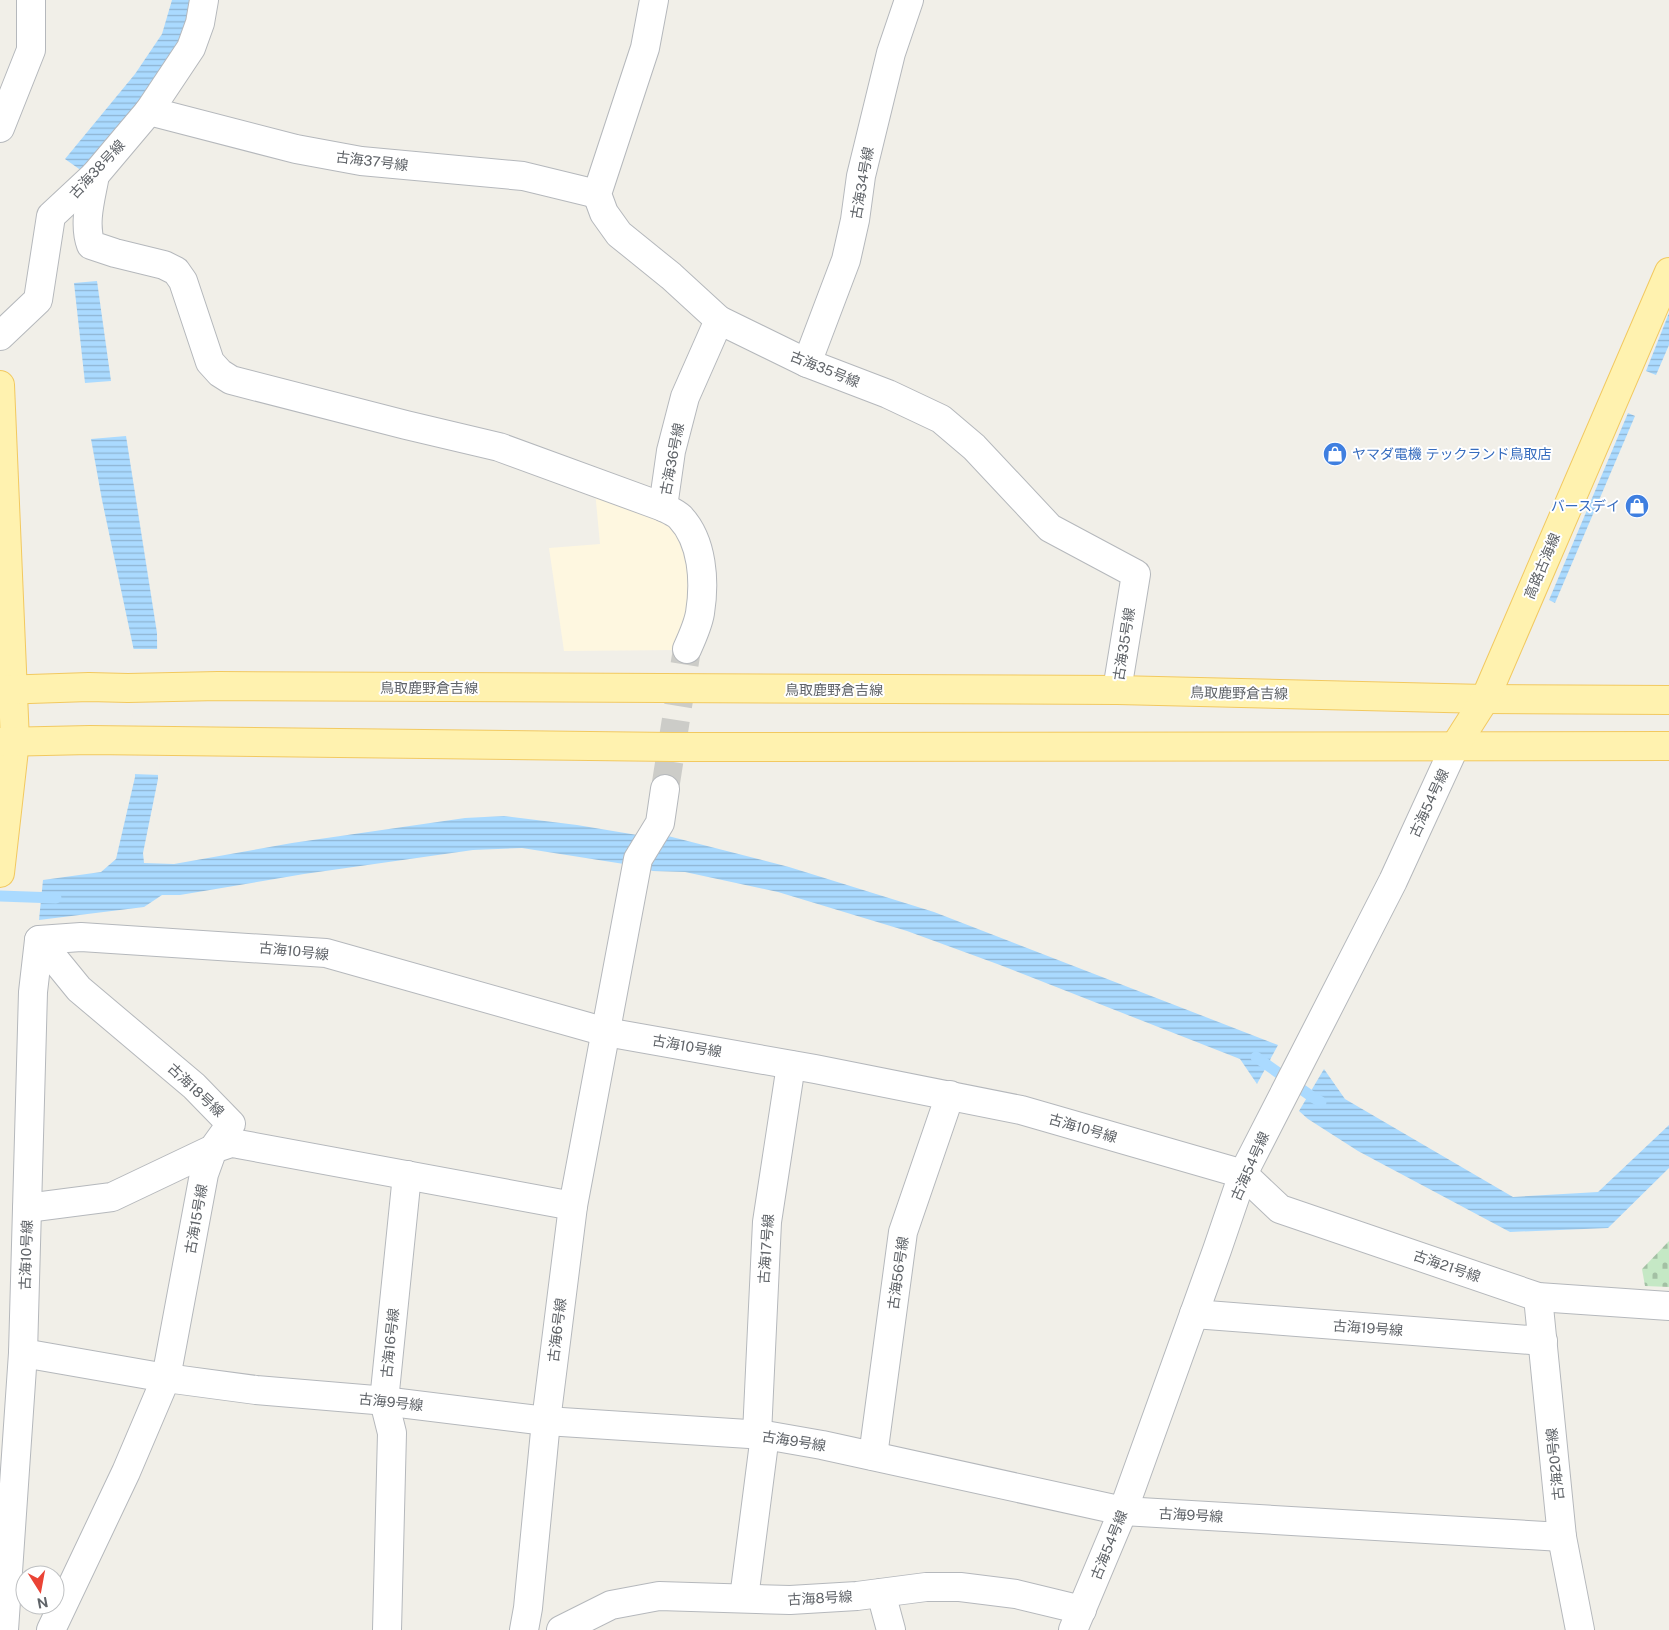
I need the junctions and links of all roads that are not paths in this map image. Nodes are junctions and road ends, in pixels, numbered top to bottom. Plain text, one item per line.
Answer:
1 (31, 0) edge
2 (204, 0) edge
3 (654, 0) edge
4 (909, 0) edge
5 (149, 111) junction
6 (0, 128) edge
7 (95, 176) junction
8 (597, 194) junction
9 (1668, 278) edge
10 (719, 320) junction
11 (0, 336) edge
12 (807, 364) junction
13 (0, 384) edge
14 (663, 507) junction
15 (688, 649) tunnel mouth
16 (6, 690) edge
17 (1117, 690) junction
18 (1485, 699) junction
19 (1669, 700) edge
20 (7, 741) edge
21 (1455, 746) junction
22 (1669, 746) edge
23 (665, 790) tunnel mouth
24 (0, 873) edge
25 (40, 940) junction
26 (606, 1032) junction
27 (791, 1065) junction
28 (950, 1096) junction
29 (213, 1149) junction
30 (1243, 1174) junction
31 (407, 1175) junction
32 (573, 1206) junction
33 (27, 1208) junction
34 (1538, 1297) junction
35 (1669, 1306) edge
36 (1194, 1314) junction
37 (1543, 1341) junction
38 (22, 1353) junction
39 (166, 1378) junction
40 (384, 1401) junction
41 (546, 1421) junction
42 (761, 1435) junction
43 (873, 1456) junction
44 (1123, 1511) junction
45 (1562, 1536) junction
46 (881, 1593) junction
47 (744, 1598) junction
48 (1078, 1620) edge
49 (4, 1630) edge
50 (51, 1630) edge
51 (387, 1630) edge
52 (524, 1630) edge
53 (561, 1630) edge
54 (891, 1630) edge
55 (1580, 1630) edge

1 - 6 street
2 - 5 street, 古海38号線
3 - 8 street
4 - 12 street, 古海34号線
5 - 7 street, 古海38号線
5 - 8 street, 古海37号線
7 - 11 street, 古海38号線
7 - 14 street
8 - 10 street, 古海35号線
9 - 18 main road, 高路古海線
10 - 12 street, 古海35号線
10 - 14 street, 古海36号線
12 - 17 street, 古海35号線
13 - 16 main road
14 - 15 street, 古海36号線
16 - 17 main road, 鳥取鹿野倉吉線
16 - 20 main road
17 - 18 main road, 鳥取鹿野倉吉線
18 - 19 main road, 鳥取鹿野倉吉線
18 - 21 main road, 高路古海線
20 - 21 main road
20 - 24 main road
21 - 22 main road
21 - 30 street, 古海54号線
23 - 26 street, 古海6号線
25 - 26 street, 古海10号線
25 - 29 street, 古海18号線
25 - 33 street, 古海10号線
26 - 27 street, 古海10号線
26 - 32 street, 古海6号線
27 - 28 street, 古海10号線
27 - 42 street, 古海17号線
28 - 30 street, 古海10号線
28 - 43 street, 古海56号線
29 - 31 street
29 - 33 street, 古海18号線
29 - 39 street, 古海15号線
30 - 34 street, 古海21号線
30 - 36 street, 古海54号線
31 - 32 street
31 - 40 street, 古海16号線
32 - 41 street, 古海6号線
33 - 38 street, 古海10号線
34 - 35 street, 古海21号線
34 - 37 street, 古海20号線
36 - 37 street, 古海19号線
36 - 44 street, 古海54号線
37 - 45 street, 古海20号線
38 - 39 street, 古海9号線
38 - 49 street, 古海10号線
39 - 40 street, 古海9号線
39 - 50 street, 古海15号線
40 - 41 street, 古海9号線
40 - 51 street, 古海16号線
41 - 42 street, 古海9号線
41 - 52 street, 古海6号線
42 - 43 street, 古海9号線
42 - 47 street, 古海17号線
43 - 44 street, 古海9号線
44 - 45 street, 古海9号線
44 - 48 street, 古海54号線
45 - 55 street, 古海20号線
46 - 47 street, 古海8号線
46 - 48 street, 古海8号線
46 - 54 street
47 - 53 street, 古海8号線

